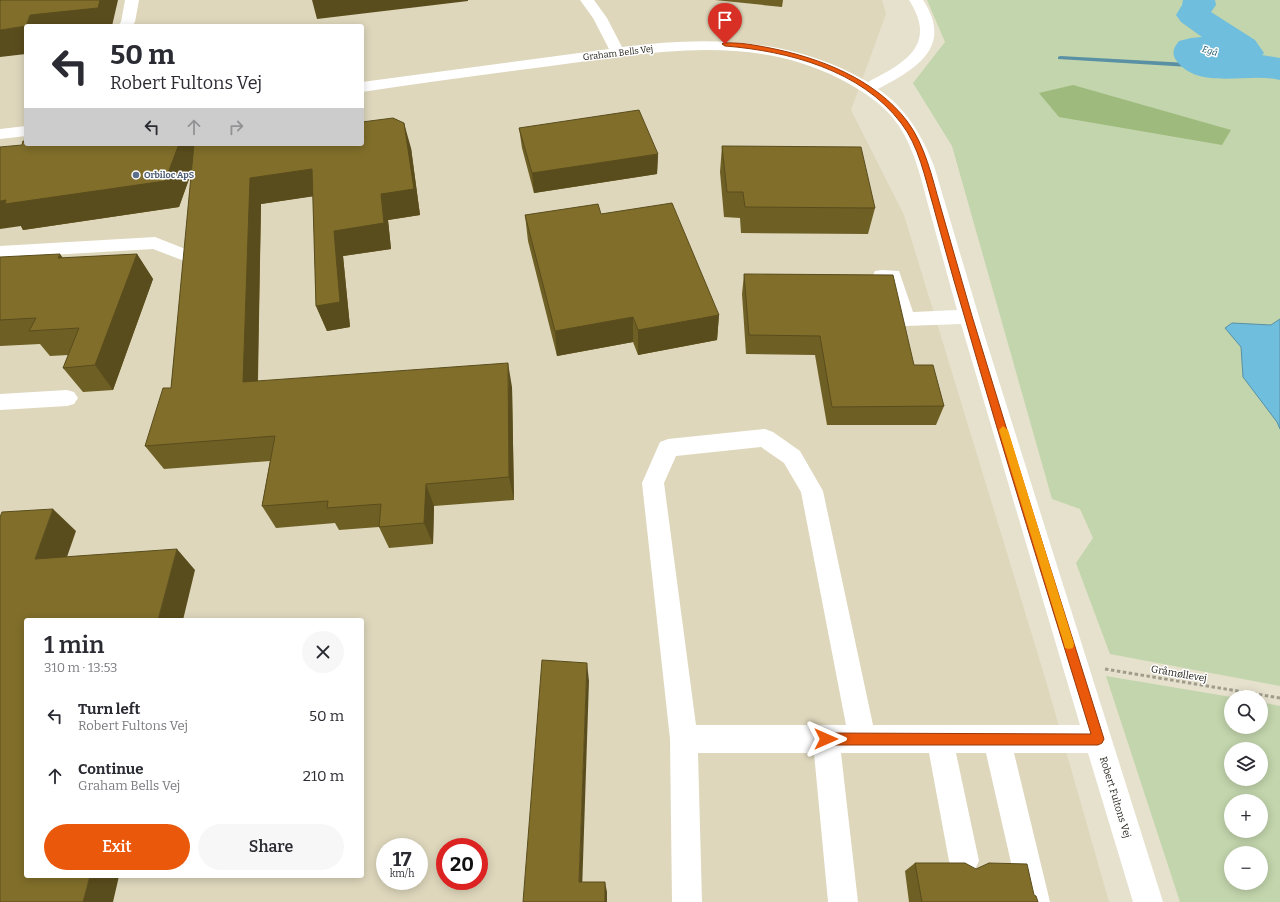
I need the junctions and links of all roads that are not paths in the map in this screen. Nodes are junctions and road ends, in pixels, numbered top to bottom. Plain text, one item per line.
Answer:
1 (132, 0) edge
2 (587, 0) edge
3 (916, 0) edge
4 (126, 24) edge
5 (618, 53) junction
6 (364, 87) edge
7 (868, 88) junction
8 (24, 131) edge
9 (0, 134) edge
10 (0, 252) edge
11 (187, 256) edge
12 (862, 276) edge
13 (968, 317) junction
14 (67, 398) dead end
15 (0, 402) edge
16 (684, 739) junction
17 (826, 739) junction
18 (862, 739) junction
19 (940, 739) junction
20 (997, 739) junction
21 (1098, 739) junction
22 (964, 861) edge
23 (687, 902) edge
24 (843, 902) edge
25 (1035, 902) edge
26 (1148, 902) edge

1 - 4 street
2 - 5 street
3 - 7 street
5 - 6 street, Graham Bells Vej
5 - 7 street, Graham Bells Vej
7 - 13 street, Robert Fultons Vej
8 - 9 street
10 - 11 street
12 - 13 street
13 - 21 street, Robert Fultons Vej
14 - 15 street
16 - 17 street
16 - 18 street
16 - 23 street
17 - 18 street
17 - 24 street
18 - 19 street
19 - 20 street
19 - 22 street
20 - 21 street
20 - 25 street
21 - 26 street, Robert Fultons Vej

